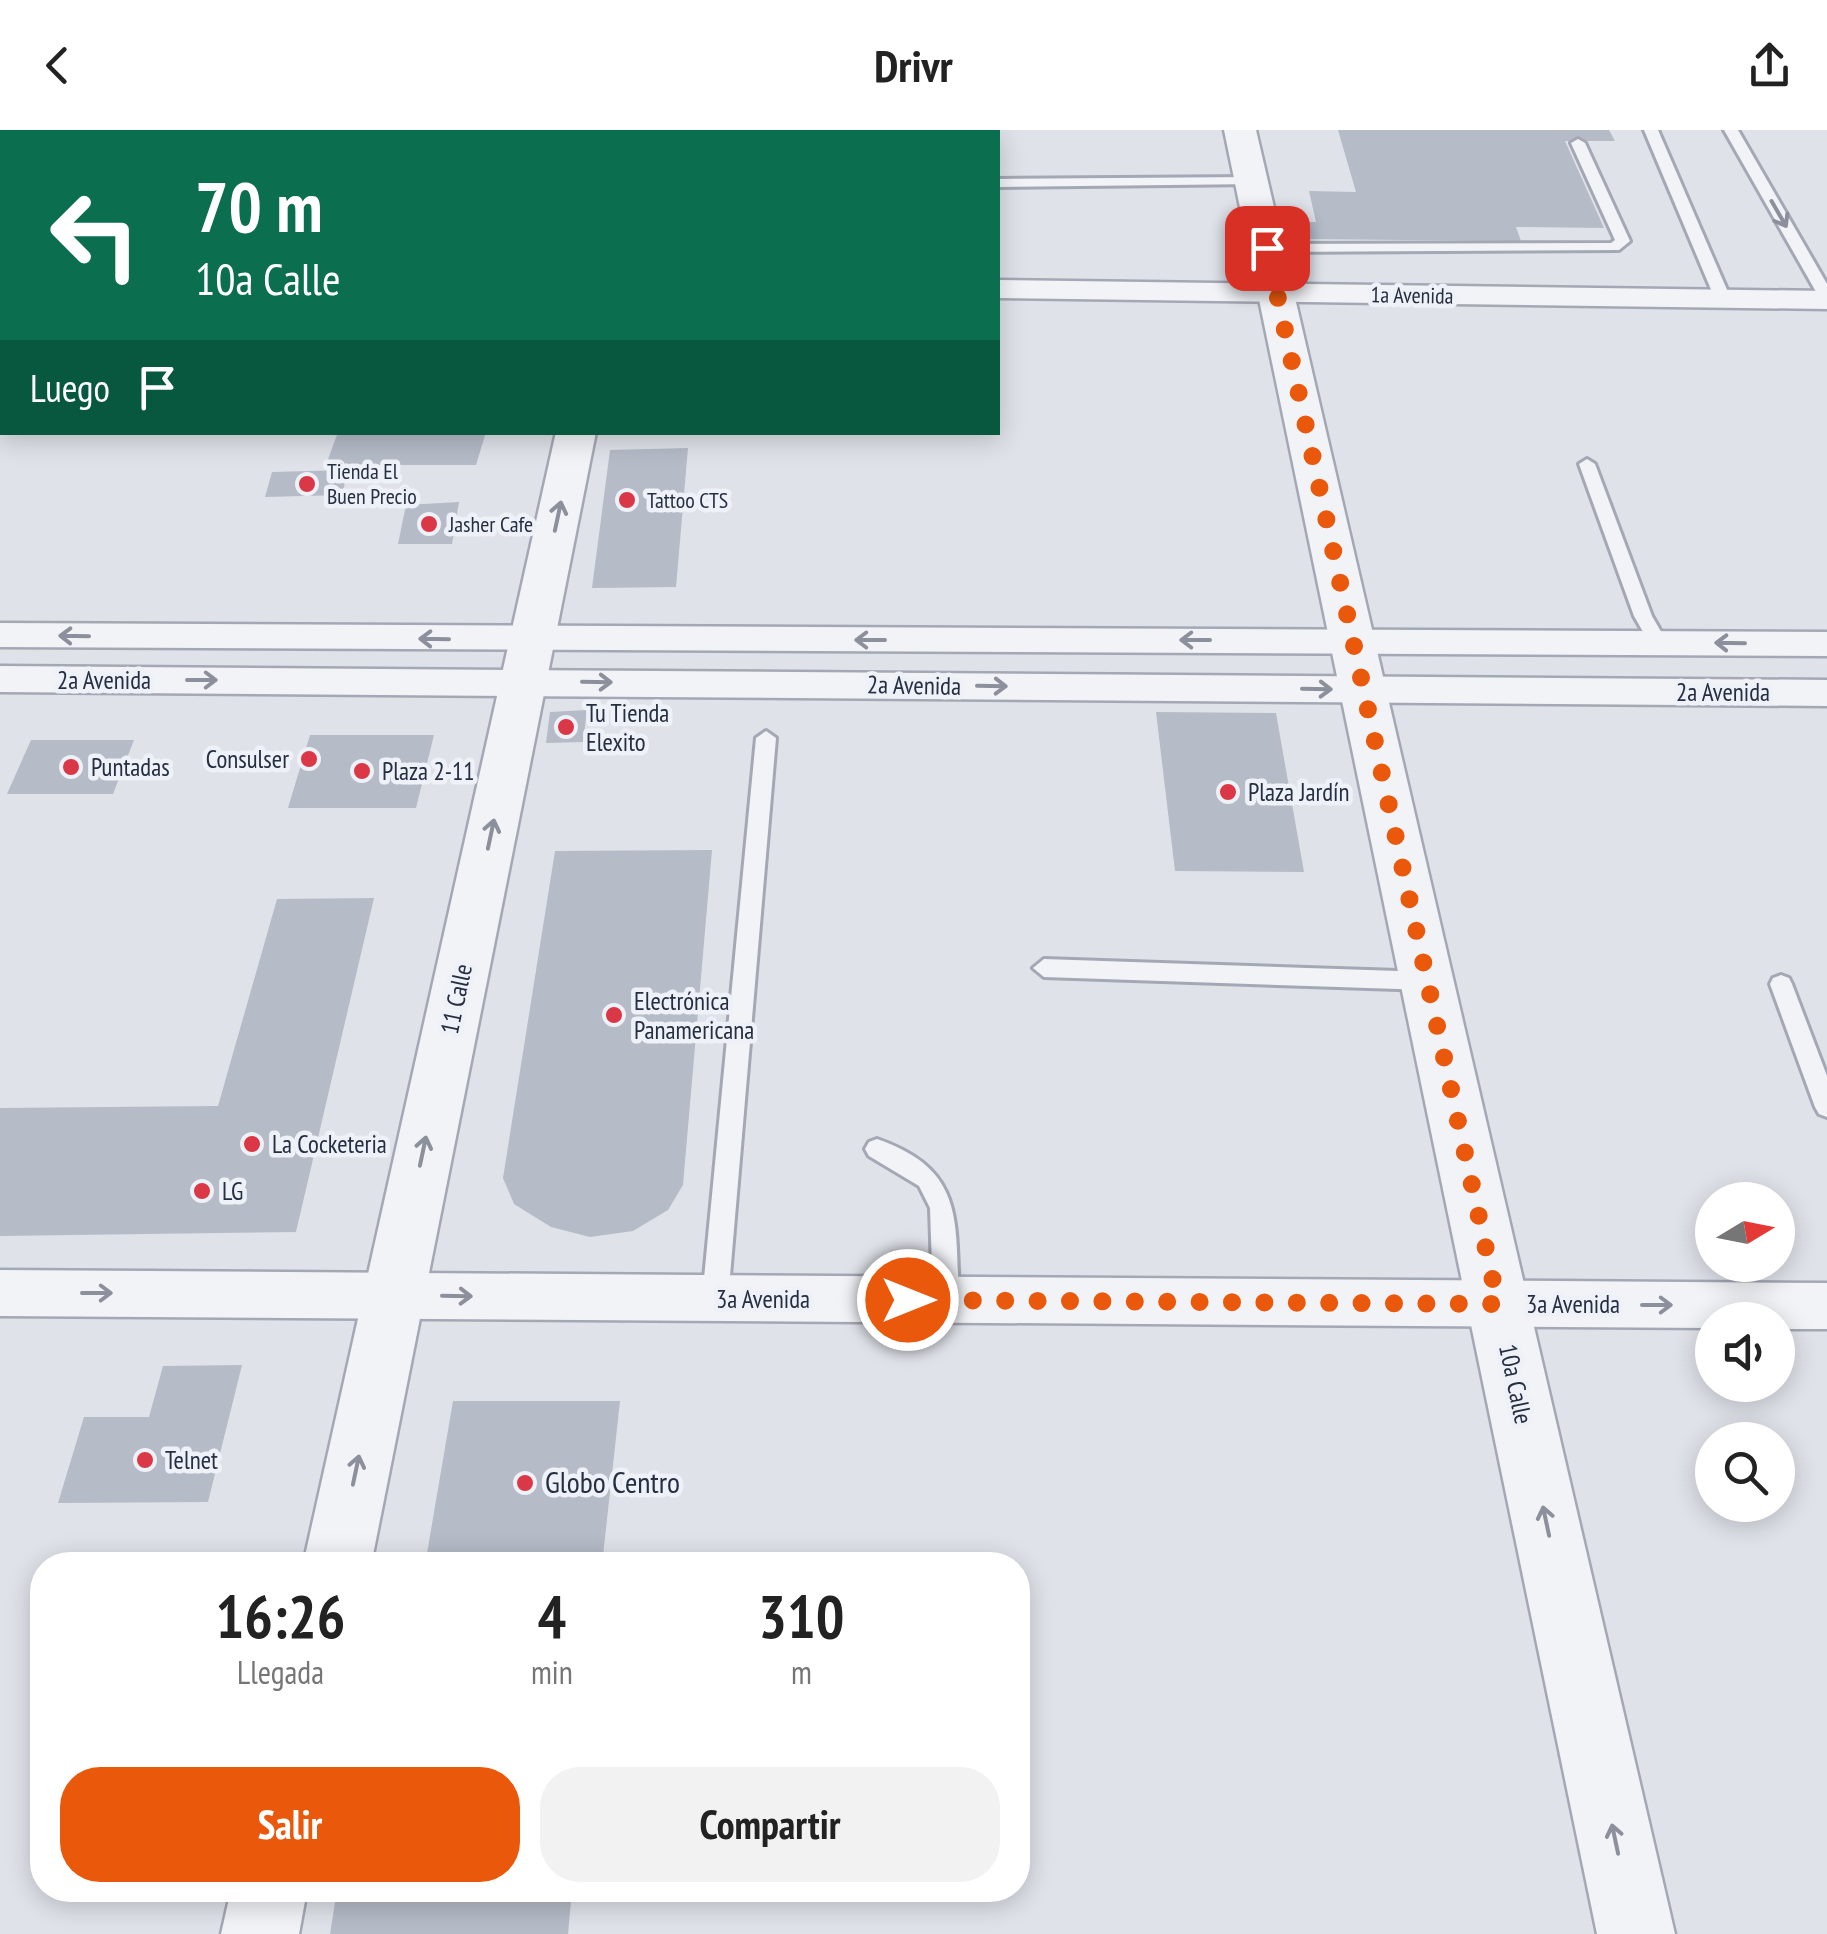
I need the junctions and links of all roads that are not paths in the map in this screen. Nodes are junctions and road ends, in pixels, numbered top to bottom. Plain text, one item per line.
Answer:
1 (1651, 130) edge
2 (1730, 130) edge
3 (1578, 143) dead end
4 (1246, 156) edge
5 (1000, 182) edge
6 (1272, 270) junction
7 (1000, 290) edge
8 (1723, 298) junction
9 (1827, 299) edge
10 (575, 435) edge
11 (1587, 464) dead end
12 (0, 635) edge
13 (1658, 642) junction
14 (1827, 644) edge
15 (528, 661) junction
16 (1358, 664) junction
17 (0, 680) edge
18 (1827, 693) edge
19 (766, 738) dead end
20 (1044, 968) dead end
21 (1428, 981) junction
22 (1781, 984) dead end
23 (1827, 1107) edge
24 (876, 1149) dead end
25 (0, 1292) edge
26 (392, 1296) junction
27 (715, 1298) junction
28 (946, 1300) junction
29 (1498, 1304) junction
30 (1827, 1306) edge
31 (340, 1552) edge
32 (267, 1902) edge
33 (260, 1934) edge
34 (1636, 1934) edge

1 - 8 lane
2 -> 9 lane
3 - 6 lane
4 - 5 lane
4 - 6 street, 10a Calle
6 - 7 street, 1a Avenida
6 - 8 street, 1a Avenida
6 - 16 street, 10a Calle
8 - 9 street, 1a Avenida
15 -> 10 street, 11 Calle
11 - 13 lane
15 -> 12 street, 2a Avenida
14 -> 13 street, 2a Avenida
13 - 16 street, 2a Avenida
15 - 16 street, 2a Avenida
17 -> 15 street, 2a Avenida
26 -> 15 street, 11 Calle
16 - 18 street, 2a Avenida
16 - 21 street, 10a Calle
19 - 27 lane
20 - 21 lane
21 - 29 street, 10a Calle
22 - 23 lane
24 - 28 lane
25 -> 26 street, 3a Avenida
26 -> 27 street, 3a Avenida
31 -> 26 street, 11 Calle
27 - 28 street, 3a Avenida
28 - 29 street, 3a Avenida
29 -> 30 street, 3a Avenida
34 -> 29 street, 10a Calle
32 - 33 street

